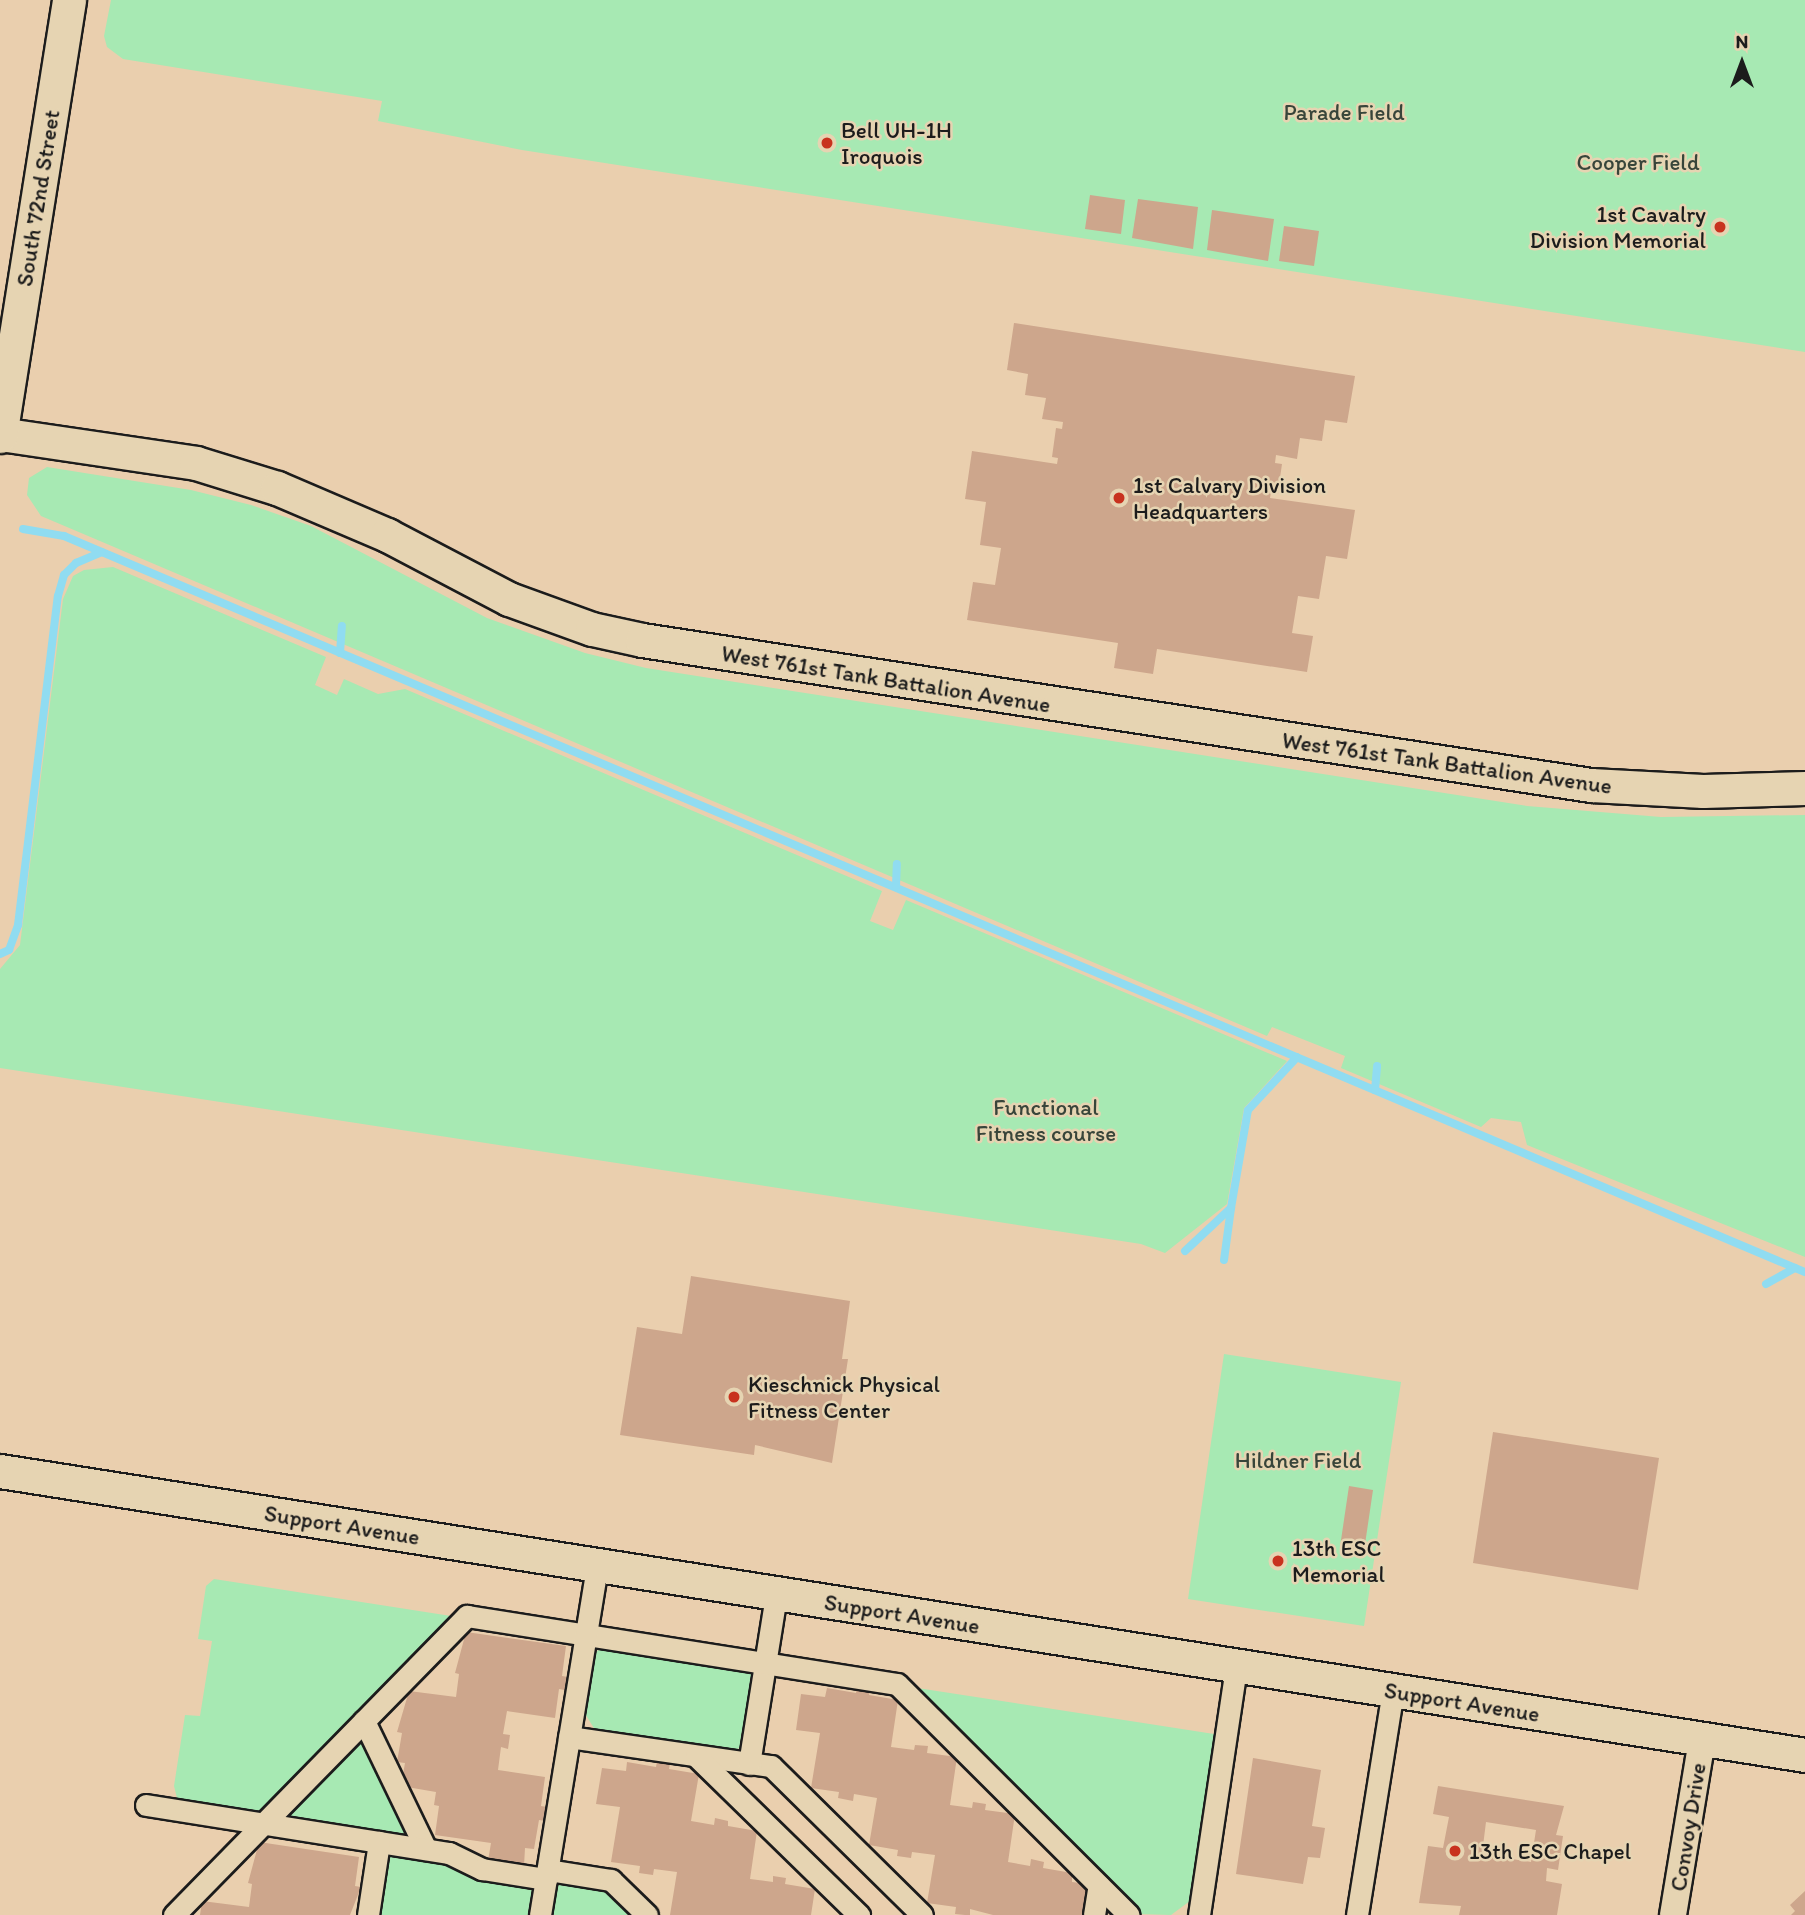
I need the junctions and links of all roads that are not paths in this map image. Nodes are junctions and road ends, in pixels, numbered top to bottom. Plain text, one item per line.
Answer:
1 (69, 0) edge
2 (0, 435) edge
3 (1805, 788) edge
4 (0, 1471) edge
5 (597, 1566) junction
6 (776, 1594) junction
7 (586, 1634) junction
8 (765, 1663) junction
9 (1236, 1667) junction
10 (1393, 1691) junction
11 (364, 1721) junction
12 (569, 1737) junction
13 (1702, 1739) junction
14 (1805, 1755) edge
15 (696, 1756) junction
16 (749, 1764) junction
17 (146, 1805) dead end
18 (264, 1823) junction
19 (379, 1842) junction
20 (426, 1849) junction
21 (547, 1874) junction
22 (1099, 1885) junction
23 (174, 1915) edge
24 (368, 1915) edge
25 (540, 1915) edge
26 (647, 1915) edge
27 (859, 1915) edge
28 (922, 1915) edge
29 (1094, 1915) edge
30 (1129, 1915) edge
31 (1199, 1915) edge
32 (1357, 1915) edge
33 (1673, 1915) edge

1 - 2 street, South 72nd Street
2 - 3 street, West 761st Tank Battalion Avenue
4 - 5 street, Support Avenue
5 - 6 street, Support Avenue
5 - 7 street
6 - 8 street
6 - 9 street, Support Avenue
7 - 8 street
7 - 11 street
7 - 12 street
8 - 16 street
8 - 22 street
9 - 10 street, Support Avenue
9 - 31 street
10 - 13 street, Support Avenue
10 - 32 street
11 - 18 street
11 - 20 street
12 - 15 street
12 - 21 street
13 - 14 street, Support Avenue
13 - 33 street, Convoy Drive
15 - 16 street
15 - 27 street
16 - 28 street
17 - 18 street
18 - 19 street
18 - 23 street
19 - 20 street
19 - 24 street
20 - 21 street
21 - 25 street
21 - 26 street
22 - 29 street
22 - 30 street

